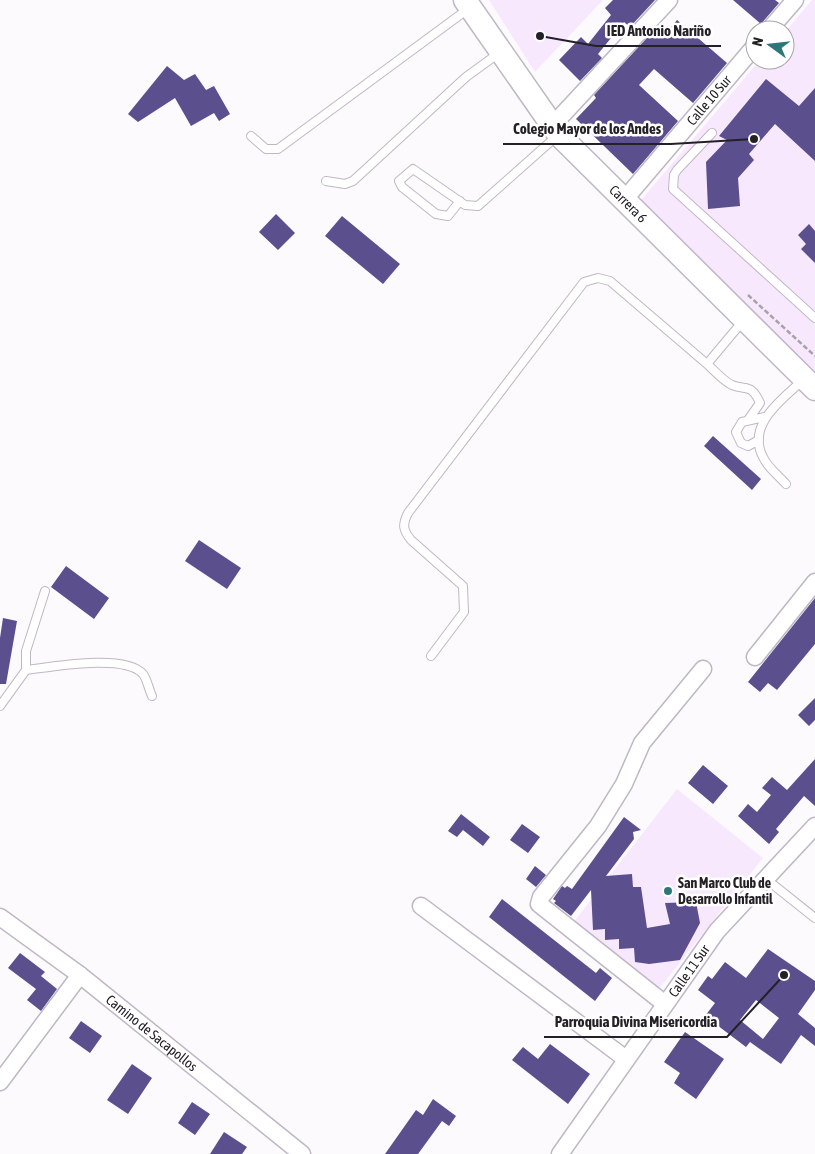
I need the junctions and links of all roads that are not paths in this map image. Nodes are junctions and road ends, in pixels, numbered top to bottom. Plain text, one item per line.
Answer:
1 (669, 0) edge
2 (795, 0) edge
3 (467, 4) edge
4 (778, 20) edge
5 (500, 52) junction
6 (745, 58) edge
7 (555, 130) junction
8 (712, 133) dead end
9 (251, 136) dead end
10 (326, 181) dead end
11 (624, 200) junction
12 (460, 202) junction
13 (815, 318) edge
14 (745, 320) junction
15 (707, 364) junction
16 (810, 384) edge
17 (765, 417) junction
18 (748, 420) junction
19 (759, 440) junction
20 (786, 484) dead end
21 (815, 582) edge
22 (45, 591) dead end
23 (432, 656) dead end
24 (756, 657) dead end
25 (703, 669) dead end
26 (26, 670) junction
27 (152, 696) dead end
28 (0, 706) edge
29 (815, 826) edge
30 (766, 879) junction
31 (420, 906) dead end
32 (0, 916) edge
33 (815, 918) edge
34 (80, 975) junction
35 (665, 1004) junction
36 (626, 1059) junction
37 (0, 1082) edge
38 (302, 1154) edge
39 (560, 1154) edge

1 - 7 street
2 - 4 street
3 - 5 main road, Carrera 6
3 - 9 lane
5 - 7 main road, Carrera 6
5 - 10 lane
6 - 11 street, Calle 10 Sur
7 - 11 main road, Carrera 6
7 - 12 lane
8 - 13 lane
11 - 14 main road, Carrera 6
12 - 12 lane
14 - 15 lane
14 - 16 main road, Carrera 6
15 - 18 lane
15 - 23 lane
16 - 17 lane
17 - 18 lane
17 - 19 lane
18 - 19 lane
19 - 20 lane
21 - 24 street
22 - 26 lane
25 - 35 street
26 - 27 lane
26 - 28 lane
29 - 30 street, Calle 11 Sur
30 - 33 lane
30 - 35 street, Calle 11 Sur
31 - 36 street
32 - 34 street, Camino de Sacapollos
34 - 37 street
34 - 38 street, Camino de Sacapollos
35 - 36 street, Calle 11 Sur
36 - 39 street, Calle 11 Sur

